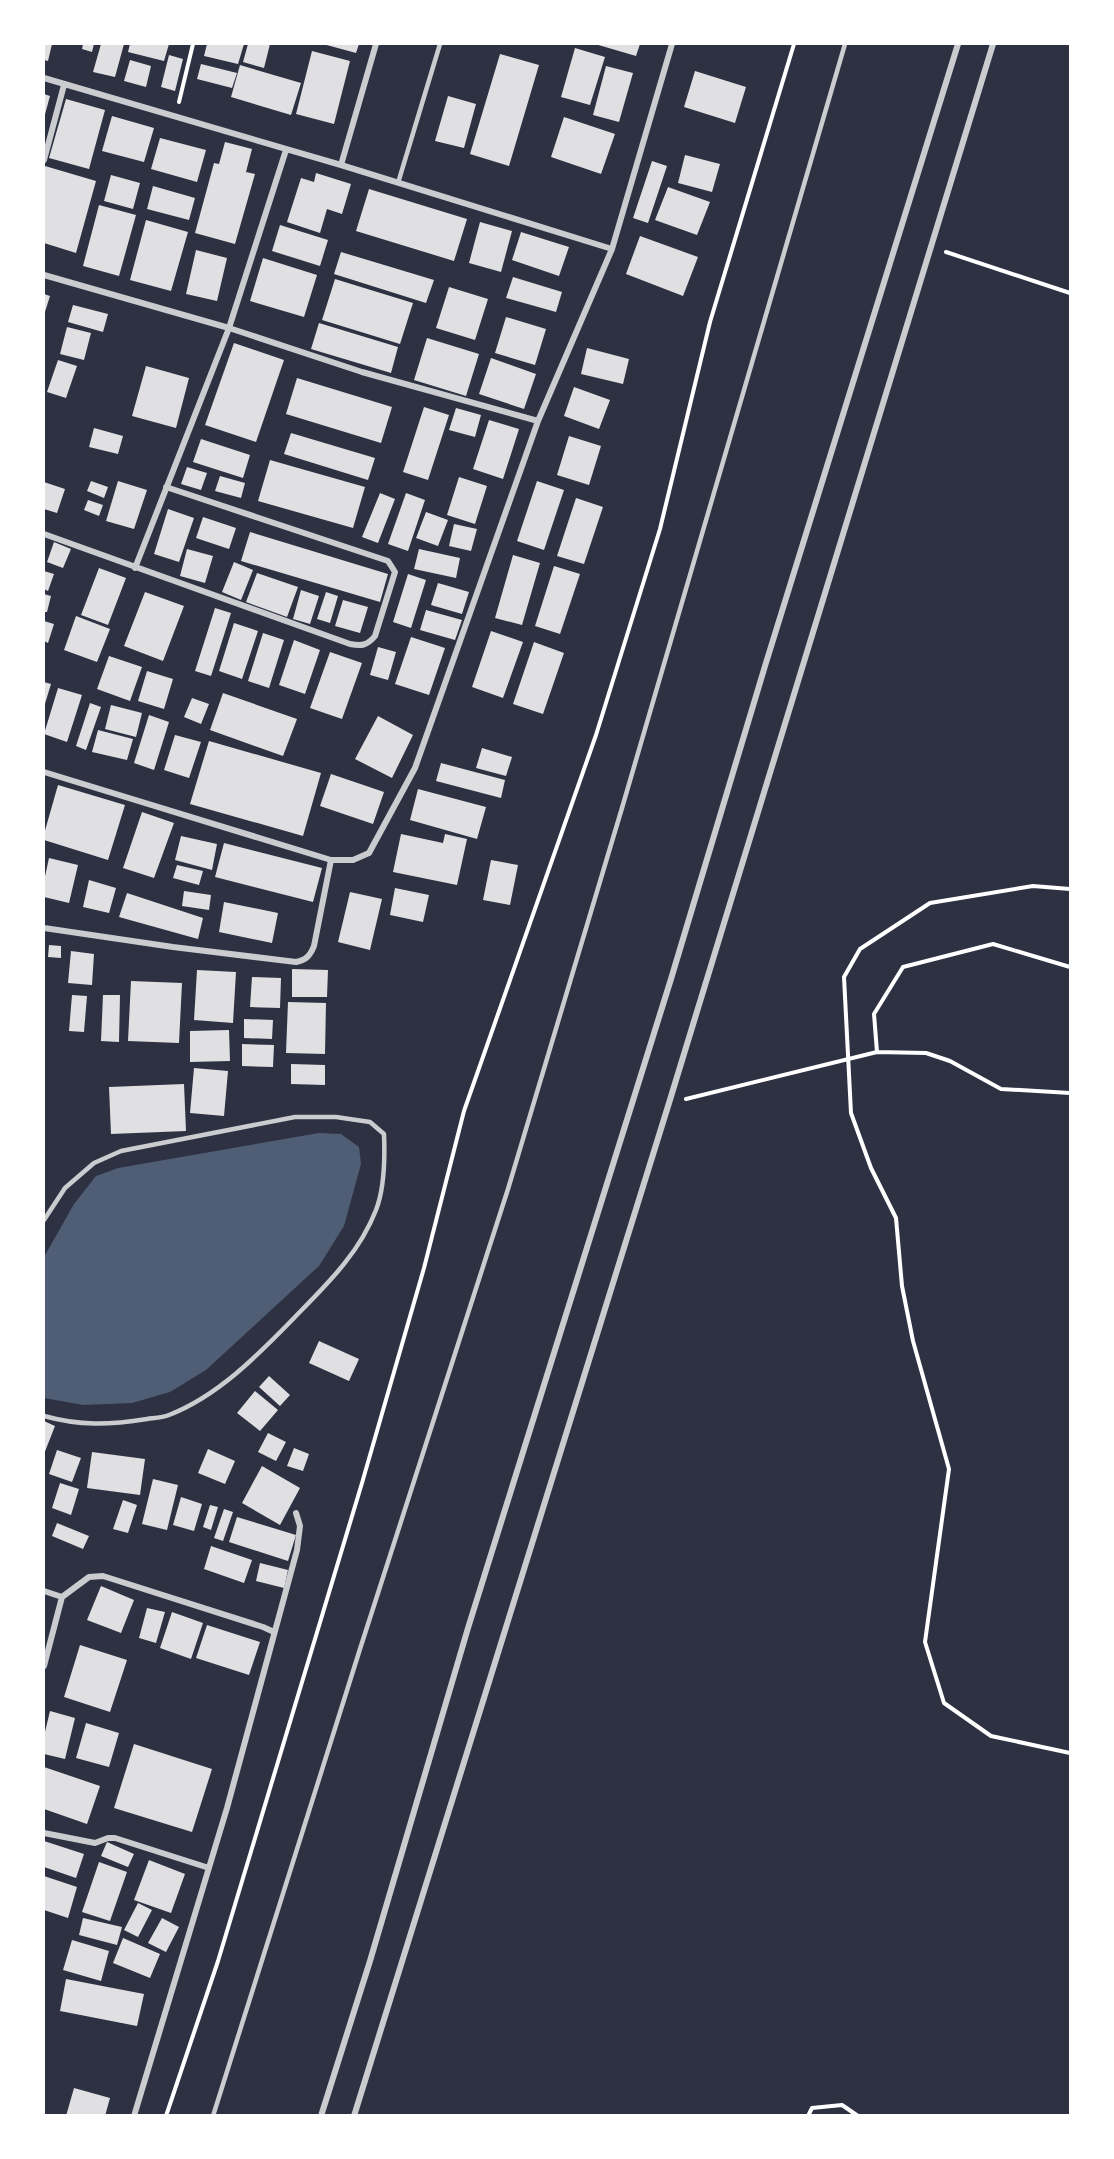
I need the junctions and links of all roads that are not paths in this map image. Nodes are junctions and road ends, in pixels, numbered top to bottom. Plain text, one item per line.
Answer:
1 (376, 44) edge
2 (440, 44) edge
3 (672, 44) edge
4 (845, 44) edge
5 (958, 44) edge
6 (993, 44) edge
7 (44, 78) edge
8 (64, 85) junction
9 (286, 150) junction
10 (44, 159) edge
11 (341, 165) junction
12 (398, 183) junction
13 (612, 249) junction
14 (44, 275) edge
15 (229, 328) junction
16 (538, 421) junction
17 (166, 488) junction
18 (44, 534) edge
19 (135, 568) junction
20 (44, 772) edge
21 (331, 860) junction
22 (44, 928) edge
23 (44, 1221) edge
24 (44, 1416) edge
25 (296, 1513) dead end
26 (44, 1591) edge
27 (62, 1597) junction
28 (274, 1632) junction
29 (44, 1666) edge
30 (44, 1833) edge
31 (209, 1868) junction
32 (134, 2115) edge
33 (213, 2115) edge
34 (321, 2115) edge
35 (354, 2115) edge

1 - 11 street
2 - 12 lane
3 - 13 street
4 - 33 lane
5 - 34 street
6 - 35 street
7 - 8 street
8 - 9 street
8 - 10 street
9 - 11 street
9 - 15 street
11 - 12 street
12 - 13 street
13 - 16 street
14 - 15 street
15 - 16 street
15 - 17 street
16 - 21 street
17 - 19 street
17 - 19 street
18 - 19 street
20 - 21 street
21 - 22 street
23 - 24 lane
25 - 28 street
26 - 27 street
27 - 28 street
27 - 29 street
28 - 31 street
30 - 31 street
31 - 32 street

